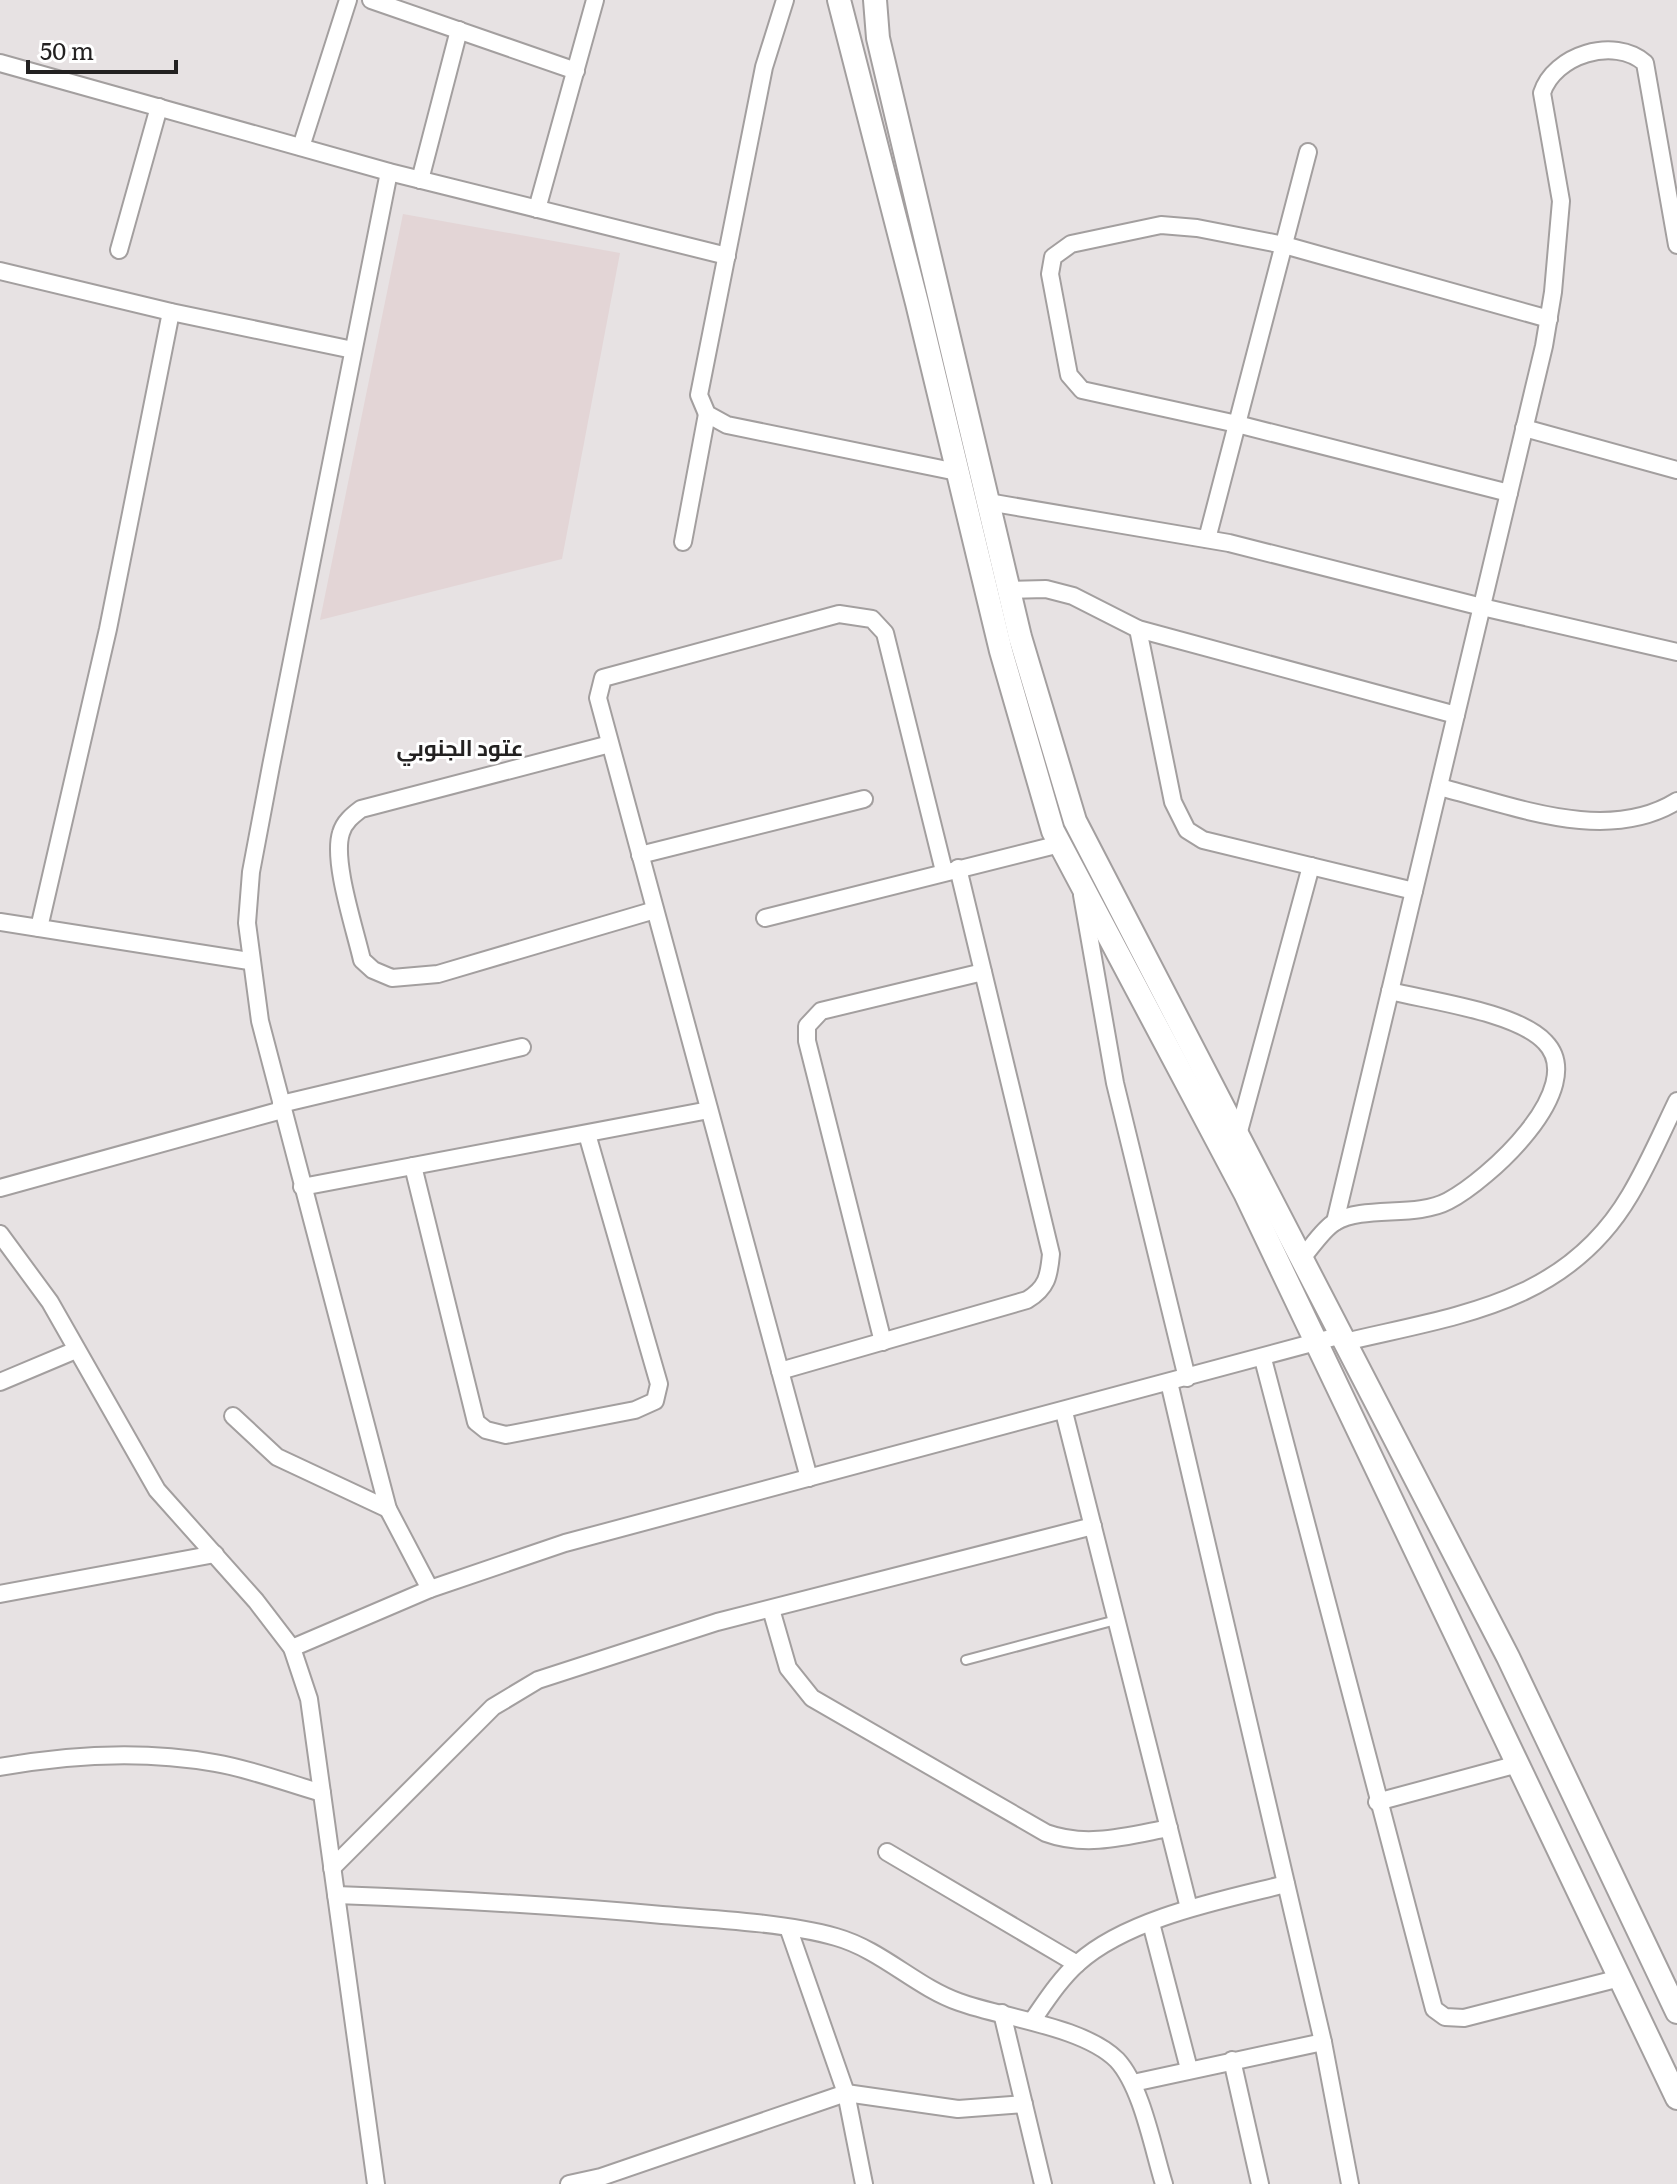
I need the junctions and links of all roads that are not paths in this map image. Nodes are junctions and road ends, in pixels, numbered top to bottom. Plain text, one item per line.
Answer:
1 (348, 0) edge
2 (371, 0) edge
3 (595, 0) edge
4 (785, 0) edge
5 (839, 0) edge
6 (875, 0) edge
7 (459, 30) junction
8 (0, 63) edge
9 (576, 71) junction
10 (159, 107) junction
11 (301, 147) junction
12 (1308, 152) dead end
13 (389, 172) junction
14 (420, 180) junction
15 (537, 209) junction
16 (1284, 245) junction
17 (1677, 245) edge
18 (119, 250) dead end
19 (727, 256) junction
20 (0, 271) edge
21 (171, 312) junction
22 (1549, 319) junction
23 (353, 350) junction
24 (707, 414) junction
25 (1237, 424) junction
26 (1524, 428) junction
27 (1677, 470) edge
28 (957, 472) junction
29 (1509, 493) junction
30 (988, 502) junction
31 (1207, 539) junction
32 (683, 542) dead end
33 (1009, 590) junction
34 (1482, 607) junction
35 (1138, 629) junction
36 (1677, 652) edge
37 (1456, 715) junction
38 (610, 744) junction
39 (1439, 787) junction
40 (864, 799) dead end
41 (1677, 801) edge
42 (1060, 844) junction
43 (640, 855) junction
44 (1311, 866) junction
45 (951, 870) junction
46 (1079, 879) junction
47 (1414, 891) junction
48 (655, 910) junction
49 (765, 918) dead end
50 (0, 922) edge
51 (39, 928) junction
52 (249, 961) junction
53 (983, 972) junction
54 (1390, 991) junction
55 (522, 1047) dead end
56 (1677, 1101) edge
57 (282, 1107) junction
58 (709, 1110) junction
59 (587, 1134) junction
60 (1238, 1135) junction
61 (413, 1166) junction
62 (302, 1187) junction
63 (0, 1188) edge
64 (1335, 1222) junction
65 (0, 1234) edge
66 (1302, 1258) junction
67 (1344, 1339) junction
68 (883, 1342) junction
69 (1318, 1344) junction
70 (76, 1350) junction
71 (1263, 1359) junction
72 (780, 1371) junction
73 (1187, 1378) junction
74 (0, 1382) edge
75 (1169, 1382) junction
76 (1064, 1412) junction
77 (233, 1416) dead end
78 (809, 1478) junction
79 (388, 1509) junction
80 (1093, 1526) junction
81 (215, 1554) junction
82 (430, 1589) junction
83 (0, 1594) edge
84 (771, 1609) junction
85 (1116, 1620) junction
86 (292, 1648) junction
87 (966, 1660) dead end
88 (1518, 1764) junction
89 (0, 1767) edge
90 (322, 1793) junction
91 (1377, 1802) junction
92 (1169, 1828) junction
93 (887, 1852) dead end
94 (332, 1868) junction
95 (1286, 1884) junction
96 (336, 1895) junction
97 (1189, 1908) junction
98 (1151, 1923) junction
99 (789, 1930) junction
100 (1077, 1964) junction
101 (1620, 1978) junction
102 (1677, 2012) edge
103 (1002, 2013) junction
104 (1032, 2021) junction
105 (1323, 2042) junction
106 (1232, 2060) junction
107 (1189, 2069) junction
108 (1133, 2083) junction
109 (846, 2093) junction
110 (1677, 2098) edge
111 (1024, 2104) junction
112 (376, 2184) edge
113 (569, 2184) edge
114 (864, 2184) edge
115 (1043, 2184) edge
116 (1164, 2184) edge
117 (1260, 2184) edge
118 (1350, 2184) edge

1 - 11 street
2 - 7 street
3 - 9 street
4 - 19 street
5 - 28 street
6 - 30 street
7 - 9 street
7 - 14 street
8 - 10 street
9 - 15 street
10 - 11 street
10 - 18 street
11 - 13 street
12 - 16 street
13 - 14 street
13 - 23 street
14 - 15 street
15 - 19 street
16 - 22 street
16 - 25 street
16 - 25 street
17 - 22 street
19 - 24 street
20 - 21 street
21 - 23 street
21 - 51 street
22 - 26 street
23 - 52 street
24 - 28 street
24 - 32 street
25 - 29 street
25 - 31 street
26 - 27 street
26 - 29 street
28 - 42 street
29 - 34 street
30 - 31 street
30 - 33 street
31 - 34 street
33 - 35 street
33 - 60 street
34 - 36 street
34 - 37 street
35 - 37 street
35 - 44 street
37 - 39 street
38 - 43 street
38 - 45 street
38 - 48 street
39 - 41 street
39 - 47 street
40 - 43 street
42 - 45 street
42 - 46 street
43 - 48 street
44 - 47 street
44 - 60 street
45 - 49 street
45 - 53 street
46 - 69 street
46 - 73 street
47 - 54 street
48 - 58 street
50 - 51 street
51 - 52 street
52 - 57 street
53 - 68 street
53 - 68 street
54 - 64 street
54 - 64 street
55 - 57 street
56 - 67 street
57 - 62 street
57 - 63 street
58 - 59 street
58 - 72 street
59 - 61 street
59 - 61 street
60 - 66 street
61 - 62 street
62 - 79 street
64 - 66 street
65 - 70 street
66 - 67 street
67 - 69 street
67 - 102 street
68 - 72 street
69 - 71 street
69 - 88 street
70 - 74 street
70 - 81 street
71 - 73 street
71 - 91 street
72 - 78 street
73 - 75 street
75 - 76 street
75 - 95 street
76 - 78 street
76 - 80 street
77 - 79 street
78 - 82 street
79 - 82 street
80 - 84 street
80 - 85 street
81 - 83 street
81 - 86 street
82 - 86 street
84 - 92 street
84 - 94 street
85 - 87 lane
85 - 92 street
86 - 90 street
88 - 91 street
88 - 101 street
89 - 90 street
90 - 94 street
91 - 101 street
92 - 97 street
93 - 100 street
94 - 96 street
95 - 97 street
95 - 105 street
96 - 99 street
96 - 112 street
97 - 98 street
98 - 100 street
98 - 107 street
99 - 103 street
99 - 109 street
100 - 104 street
101 - 110 street
103 - 104 street
103 - 111 street
104 - 108 street
105 - 106 street
105 - 118 street
106 - 107 street
106 - 117 street
107 - 108 street
108 - 116 street
109 - 111 street
109 - 113 street
109 - 114 street
111 - 115 street

